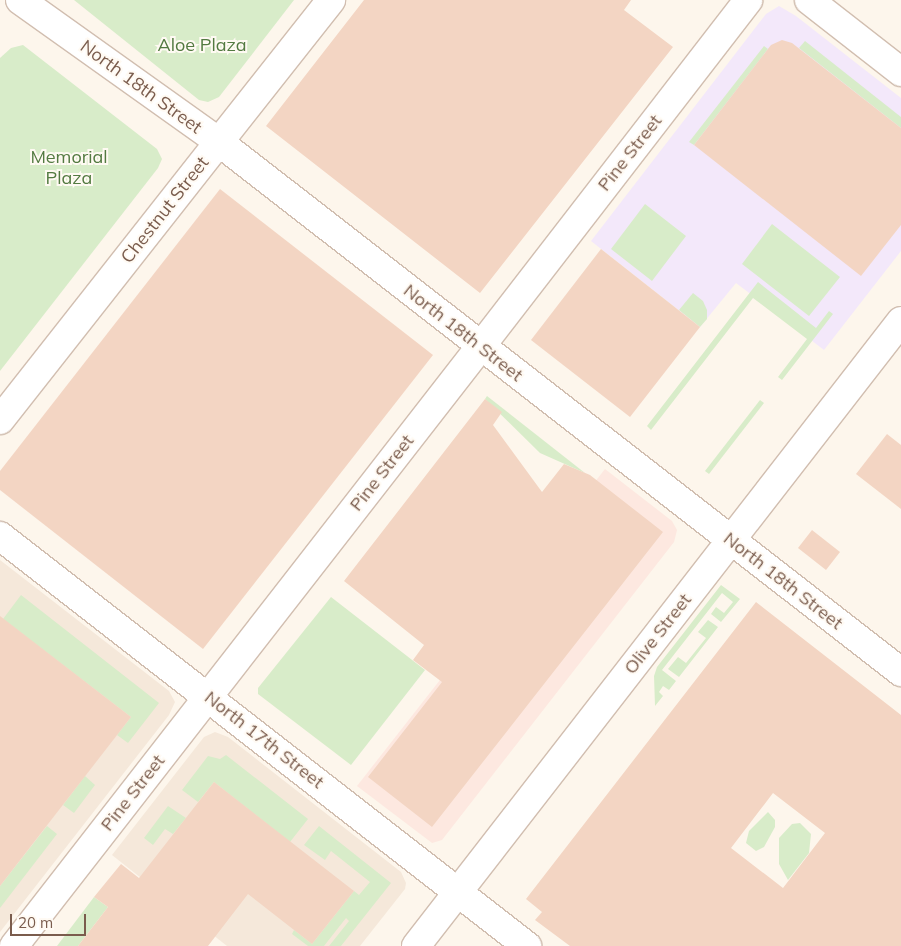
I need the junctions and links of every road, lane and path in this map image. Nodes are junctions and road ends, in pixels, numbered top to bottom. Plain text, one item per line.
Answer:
1 (20, 0) edge
2 (331, 0) edge
3 (748, 0) edge
4 (809, 0) edge
5 (901, 72) edge
6 (219, 142) junction
7 (901, 321) edge
8 (481, 346) junction
9 (0, 420) edge
10 (0, 536) edge
11 (731, 541) junction
12 (901, 672) edge
13 (208, 696) junction
14 (457, 892) junction
15 (14, 946) edge
16 (416, 946) edge
17 (527, 946) edge

1 - 6 street, North 18th Street
2 - 6 street, Chestnut Street
3 - 8 street, Pine Street
4 - 5 street
6 - 8 street, North 18th Street
6 - 9 street, Chestnut Street
7 - 11 street, Olive Street
8 - 11 street, North 18th Street
8 - 13 street, Pine Street
10 - 13 street, North 17th Street
11 - 12 street, North 18th Street
11 - 14 street, Olive Street
13 - 14 street, North 17th Street
13 - 15 street, Pine Street
14 - 16 street, Olive Street
14 - 17 street, North 17th Street

